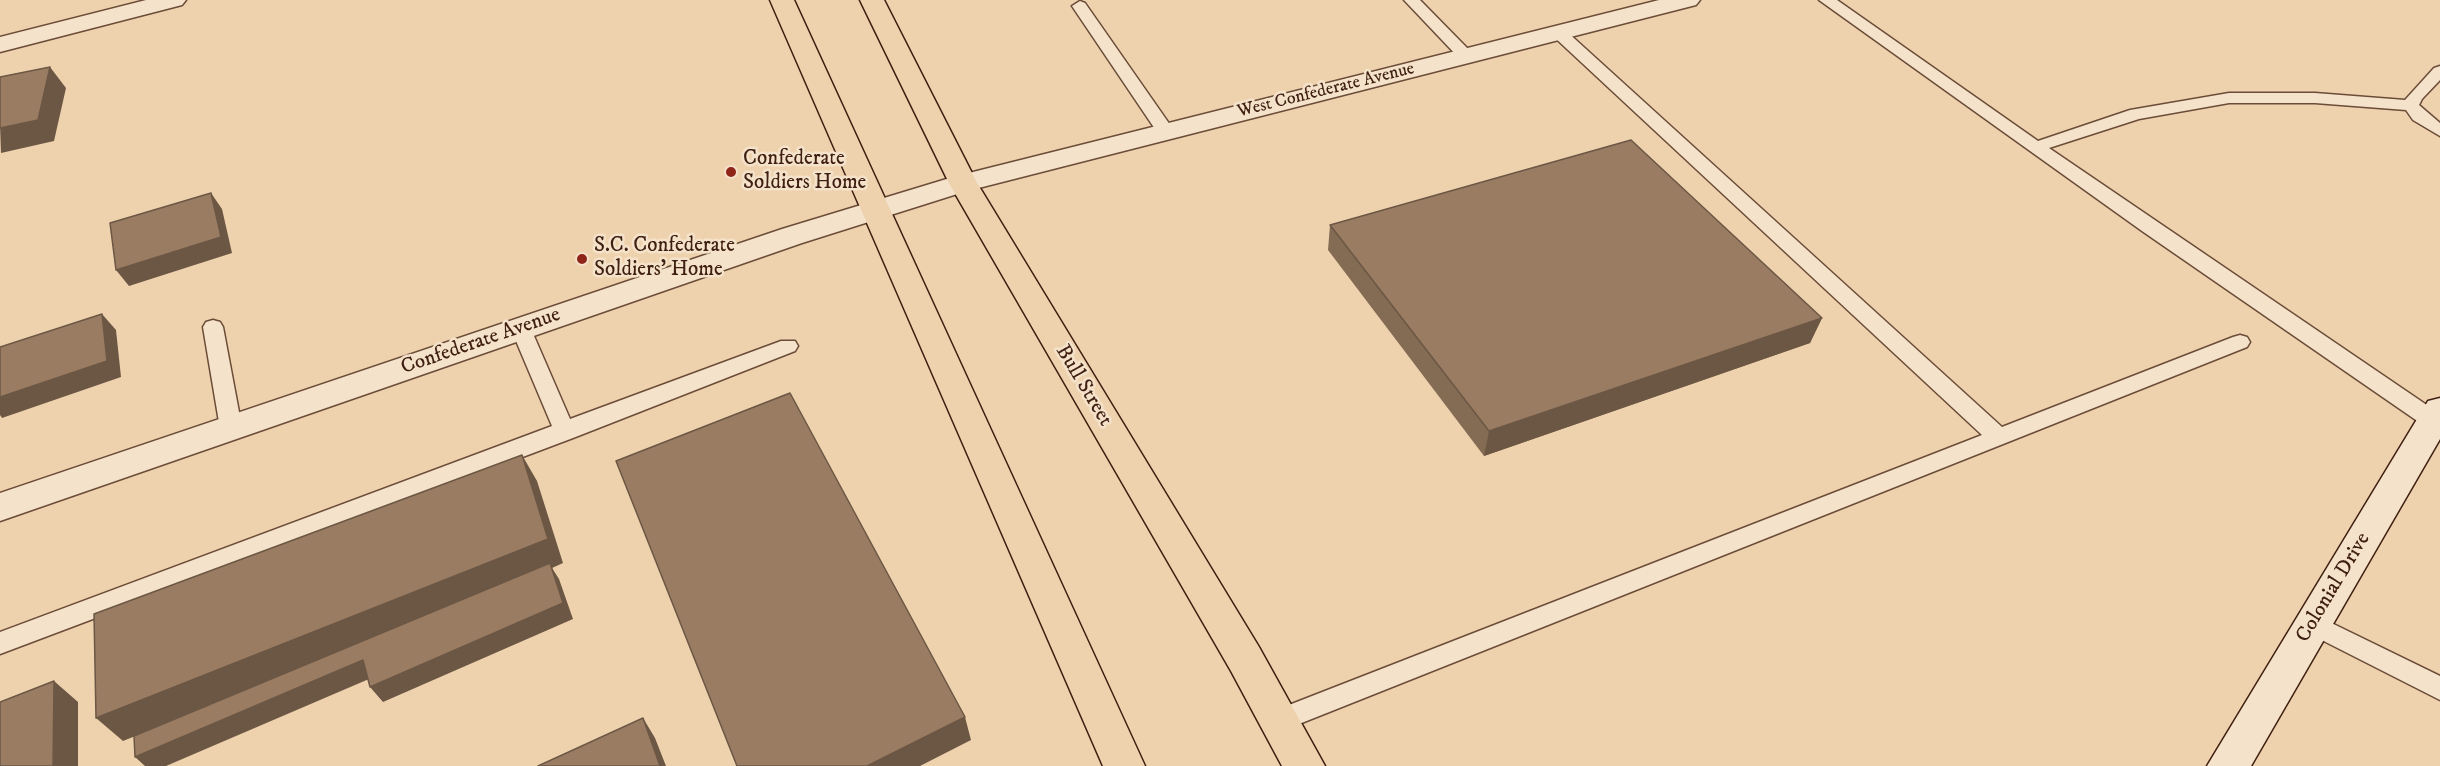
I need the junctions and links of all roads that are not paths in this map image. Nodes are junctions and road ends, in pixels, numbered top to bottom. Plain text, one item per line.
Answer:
1 (174, 0) edge
2 (782, 0) edge
3 (872, 0) edge
4 (1412, 0) edge
5 (1688, 0) edge
6 (1827, 0) edge
7 (1080, 6) dead end
8 (1559, 33) junction
9 (0, 45) edge
10 (1466, 56) junction
11 (2440, 71) edge
12 (2411, 105) junction
13 (2440, 131) edge
14 (1166, 132) junction
15 (2036, 147) junction
16 (963, 183) junction
17 (874, 210) junction
18 (213, 327) dead end
19 (521, 329) junction
20 (2240, 342) dead end
21 (788, 346) dead end
22 (2437, 416) edge
23 (231, 428) junction
24 (565, 432) junction
25 (1999, 437) junction
26 (0, 507) edge
27 (2313, 624) junction
28 (0, 643) edge
29 (2440, 689) edge
30 (1280, 720) junction
31 (1124, 766) edge
32 (1304, 766) edge
33 (2228, 766) edge

1 - 9 street
2 - 17 highway
3 - 16 highway, Bull Street
4 - 10 lane
5 - 8 street, West Confederate Avenue
6 - 15 lane
7 - 14 lane
8 - 10 street, West Confederate Avenue
8 - 25 lane
10 - 14 street, West Confederate Avenue
11 - 12 lane
12 - 13 lane
12 - 15 lane
14 - 16 street, West Confederate Avenue
15 - 22 lane
16 - 17 street, Confederate Avenue
16 - 30 highway, Bull Street
17 - 19 street, Confederate Avenue
17 - 31 highway
18 - 23 lane
19 - 23 street, Confederate Avenue
19 - 24 lane
20 - 25 lane
21 - 24 lane
22 - 27 street, Colonial Drive
23 - 26 street, Confederate Avenue
24 - 28 lane
25 - 30 lane
27 - 29 lane
27 - 33 street, Colonial Drive
30 - 32 highway, Bull Street

